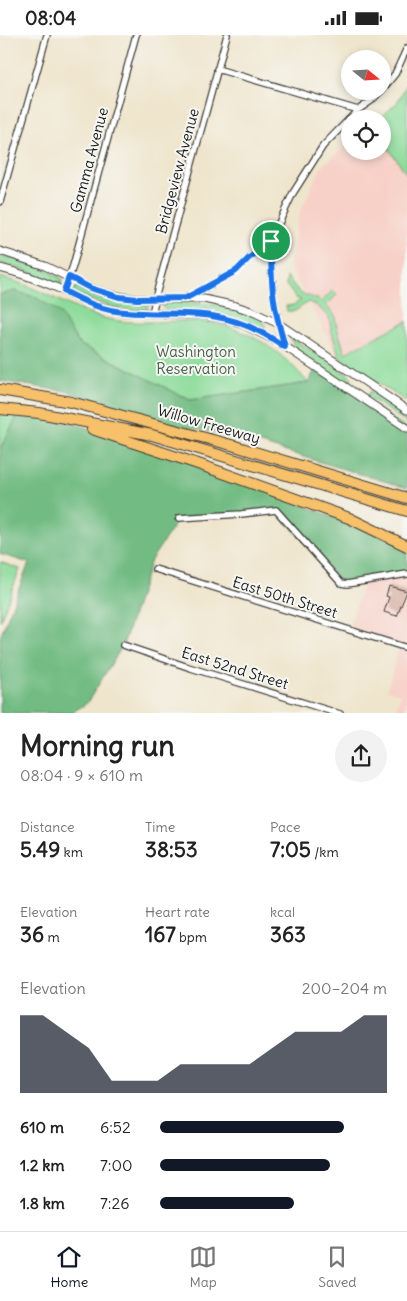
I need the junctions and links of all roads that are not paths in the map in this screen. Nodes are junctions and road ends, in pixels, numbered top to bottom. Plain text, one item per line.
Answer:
1 (47, 35) edge
2 (136, 35) edge
3 (227, 35) edge
4 (407, 48) edge
5 (218, 69) junction
6 (391, 79) edge
7 (372, 100) edge
8 (358, 110) joint
9 (341, 127) edge
10 (0, 202) edge
11 (271, 241) junction
12 (0, 251) edge
13 (0, 268) edge
14 (69, 277) junction
15 (64, 291) junction
16 (155, 298) junction
17 (186, 298) junction
18 (152, 314) junction
19 (279, 324) junction
20 (285, 347) junction
21 (0, 390) edge
22 (0, 409) edge
23 (407, 409) edge
24 (39, 413) junction
25 (407, 428) edge
26 (407, 497) edge
27 (407, 511) edge
28 (179, 518) dead end
29 (407, 546) edge
30 (155, 569) dead end
31 (407, 574) edge
32 (124, 645) dead end
33 (407, 648) edge
34 (340, 713) edge

1 - 10 street
2 - 14 street, Gamma Avenue
3 - 5 street, Bridgeview Avenue
4 - 6 street
5 - 8 street
5 - 16 street, Bridgeview Avenue
7 - 8 street
9 - 11 street
11 - 17 street
11 - 19 street
12 - 14 street
13 - 15 street
14 - 15 street, Gamma Avenue
14 - 16 street
15 - 18 street
16 - 17 street
16 - 18 street, Bridgeview Avenue
17 - 19 street
18 - 20 street
19 - 20 street
19 - 23 street
20 - 25 street
21 - 26 highway, Willow Freeway
22 - 24 highway, Willow Freeway
24 - 27 highway, Willow Freeway
24 - 29 highway
28 - 31 street
30 - 33 street, East 50th Street
32 - 34 street, East 52nd Street

